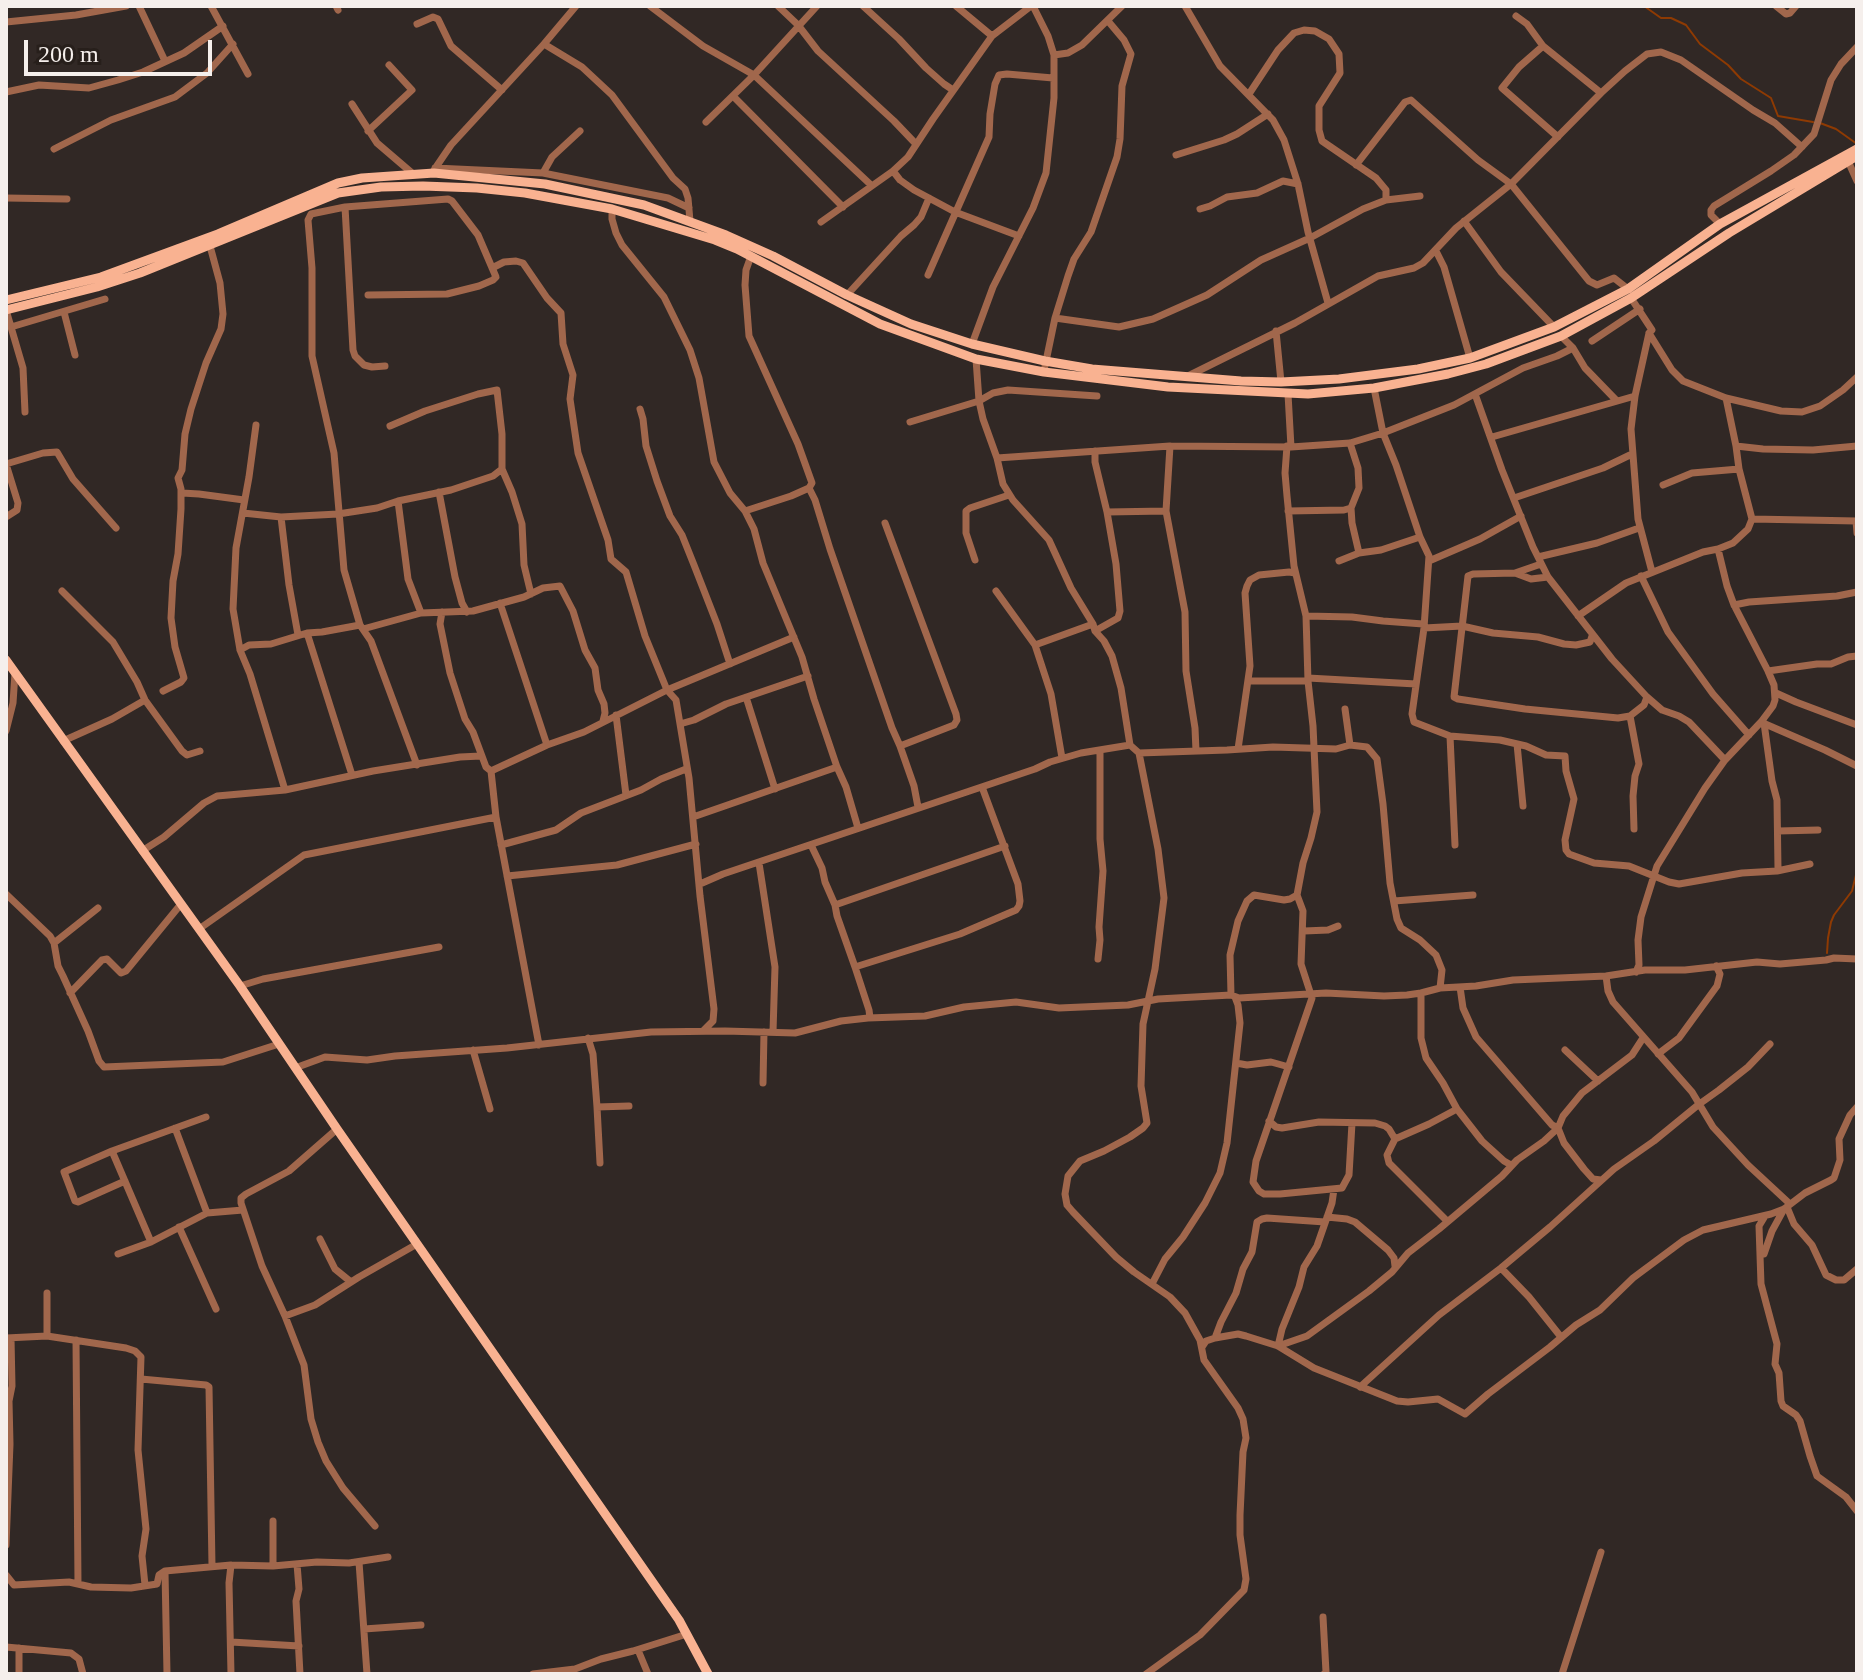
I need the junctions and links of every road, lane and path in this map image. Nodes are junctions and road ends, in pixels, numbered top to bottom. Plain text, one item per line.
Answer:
1 (126, 6) edge
2 (139, 6) edge
3 (211, 6) edge
4 (576, 6) edge
5 (650, 6) edge
6 (778, 6) edge
7 (817, 6) edge
8 (863, 6) edge
9 (956, 6) edge
10 (1032, 6) edge
11 (1122, 6) edge
12 (1185, 6) edge
13 (1776, 6) edge
14 (1796, 6) edge
15 (1516, 16) dead end
16 (1108, 21) junction
17 (6, 22) edge
18 (417, 24) dead end
19 (798, 25) junction
20 (223, 26) junction
21 (992, 36) junction
22 (233, 44) junction
23 (544, 44) junction
24 (1543, 46) junction
25 (1857, 47) edge
26 (1054, 55) junction
27 (165, 61) junction
28 (389, 65) dead end
29 (248, 74) dead end
30 (754, 75) junction
31 (1053, 78) junction
32 (502, 90) junction
33 (953, 90) junction
34 (6, 92) edge
35 (1601, 93) junction
36 (1249, 94) junction
37 (733, 96) junction
38 (352, 104) dead end
39 (1268, 114) junction
40 (706, 122) dead end
41 (368, 131) junction
42 (580, 131) dead end
43 (1558, 137) junction
44 (915, 143) junction
45 (1802, 147) junction
46 (54, 149) dead end
47 (1857, 149) edge
48 (1176, 155) dead end
49 (1850, 158) edge
50 (1356, 165) junction
51 (434, 170) junction
52 (893, 171) junction
53 (412, 173) junction
54 (543, 173) junction
55 (1857, 181) edge
56 (1298, 184) junction
57 (1511, 184) junction
58 (871, 185) junction
59 (1420, 196) dead end
60 (6, 198) edge
61 (929, 198) junction
62 (67, 199) dead end
63 (1386, 200) junction
64 (345, 207) junction
65 (843, 207) junction
66 (689, 208) junction
67 (612, 209) junction
68 (1200, 209) dead end
69 (955, 212) junction
70 (690, 221) junction
71 (1464, 221) junction
72 (821, 222) dead end
73 (1720, 224) junction
74 (1019, 236) junction
75 (1310, 238) junction
76 (210, 246) junction
77 (1436, 251) junction
78 (751, 256) junction
79 (492, 268) junction
80 (928, 275) dead end
81 (1630, 293) junction
82 (368, 295) dead end
83 (847, 295) junction
84 (105, 299) dead end
85 (6, 300) edge
86 (1328, 303) junction
87 (1640, 309) junction
88 (6, 310) edge
89 (64, 312) junction
90 (1055, 318) junction
91 (11, 327) junction
92 (1276, 331) junction
93 (1558, 332) junction
94 (1649, 333) junction
95 (1592, 341) dead end
96 (972, 344) junction
97 (1573, 348) junction
98 (75, 355) dead end
99 (1470, 358) junction
100 (976, 359) junction
101 (385, 366) dead end
102 (1045, 367) junction
103 (1188, 376) junction
104 (1857, 377) edge
105 (1281, 382) junction
106 (1374, 388) junction
107 (1288, 394) junction
108 (1475, 394) junction
109 (1097, 396) dead end
110 (1635, 396) junction
111 (1726, 398) junction
112 (1616, 400) junction
113 (979, 401) junction
114 (640, 409) dead end
115 (25, 412) dead end
116 (910, 422) dead end
117 (256, 425) dead end
118 (390, 426) dead end
119 (1383, 433) junction
120 (1492, 437) junction
121 (1350, 443) junction
122 (1170, 446) junction
123 (1289, 446) junction
124 (1736, 446) junction
125 (1857, 446) edge
126 (1095, 451) junction
127 (1632, 454) junction
128 (997, 458) junction
129 (502, 469) junction
130 (1739, 469) junction
131 (1663, 485) dead end
132 (809, 488) junction
133 (439, 492) junction
134 (182, 493) junction
135 (1009, 495) junction
136 (1514, 498) junction
137 (244, 500) junction
138 (398, 501) junction
139 (1351, 508) junction
140 (745, 511) junction
141 (1166, 511) junction
142 (1288, 511) junction
143 (1107, 512) junction
144 (243, 513) junction
145 (338, 514) junction
146 (1521, 516) junction
147 (6, 517) edge
148 (281, 517) junction
149 (1752, 519) junction
150 (1856, 521) edge
151 (885, 523) dead end
152 (116, 528) dead end
153 (1639, 528) junction
154 (1857, 533) edge
155 (1420, 537) junction
156 (1718, 549) junction
157 (1359, 553) junction
158 (975, 560) dead end
159 (1339, 561) dead end
160 (1429, 561) junction
161 (1539, 561) junction
162 (1293, 570) junction
163 (1652, 572) junction
164 (1515, 573) junction
165 (1641, 576) junction
166 (1548, 577) junction
167 (62, 591) dead end
168 (996, 591) dead end
169 (1857, 592) edge
170 (531, 594) junction
171 (500, 603) junction
172 (1734, 605) junction
173 (442, 612) junction
174 (464, 612) junction
175 (421, 613) junction
176 (1306, 616) junction
177 (1578, 616) junction
178 (1424, 626) junction
179 (1462, 626) junction
180 (361, 627) junction
181 (1094, 627) junction
182 (303, 634) junction
183 (1592, 636) junction
184 (794, 637) junction
185 (1035, 645) junction
186 (240, 650) junction
187 (1857, 656) edge
188 (6, 660) edge
189 (730, 664) junction
190 (1768, 671) junction
191 (15, 673) junction
192 (808, 676) junction
193 (1308, 679) junction
194 (1249, 681) junction
195 (1416, 684) junction
196 (667, 690) junction
197 (163, 691) dead end
198 (1776, 693) junction
199 (746, 697) junction
200 (1647, 697) junction
201 (145, 700) junction
202 (1345, 709) dead end
203 (616, 715) junction
204 (1630, 716) junction
205 (603, 721) junction
206 (1762, 723) junction
207 (680, 724) junction
208 (1857, 725) edge
209 (6, 731) edge
210 (1749, 735) junction
211 (1450, 736) junction
212 (63, 741) junction
213 (1517, 744) junction
214 (547, 745) junction
215 (1130, 745) junction
216 (1350, 745) junction
217 (900, 746) junction
218 (1313, 747) junction
219 (1238, 749) junction
220 (200, 751) dead end
221 (1100, 751) junction
222 (1196, 751) junction
223 (1139, 753) junction
224 (481, 756) junction
225 (1062, 758) junction
226 (1725, 760) junction
227 (1855, 762) edge
228 (417, 765) junction
229 (837, 767) junction
230 (686, 769) junction
231 (491, 771) junction
232 (352, 775) junction
233 (982, 787) junction
234 (775, 789) junction
235 (285, 790) junction
236 (626, 795) junction
237 (1523, 806) dead end
238 (918, 807) junction
239 (496, 817) junction
240 (693, 817) junction
241 (858, 828) junction
242 (1634, 829) dead end
243 (1818, 830) dead end
244 (1778, 831) junction
245 (696, 844) junction
246 (501, 845) junction
247 (811, 845) junction
248 (1455, 845) dead end
249 (1005, 846) junction
250 (142, 851) junction
251 (759, 863) junction
252 (1810, 864) dead end
253 (1778, 869) junction
254 (507, 876) junction
255 (1652, 876) junction
256 (700, 884) junction
257 (6, 894) edge
258 (1297, 895) junction
259 (1473, 895) dead end
260 (1394, 901) junction
261 (181, 904) junction
262 (835, 905) junction
263 (98, 908) dead end
264 (1338, 926) dead end
265 (199, 929) junction
266 (1304, 931) junction
267 (54, 943) junction
268 (439, 947) dead end
269 (1098, 959) dead end
270 (1857, 959) edge
271 (1716, 966) junction
272 (855, 967) junction
273 (1640, 969) junction
274 (1606, 976) junction
275 (240, 986) junction
276 (1460, 987) junction
277 (1440, 988) junction
278 (70, 993) junction
279 (1421, 993) junction
280 (1311, 994) junction
281 (1233, 996) junction
282 (1147, 1002) junction
283 (870, 1018) junction
284 (703, 1031) junction
285 (769, 1032) junction
286 (588, 1038) junction
287 (1643, 1038) junction
288 (279, 1044) junction
289 (1770, 1044) dead end
290 (539, 1045) junction
291 (473, 1050) junction
292 (1565, 1050) dead end
293 (1658, 1054) junction
294 (1236, 1063) junction
295 (1289, 1067) junction
296 (295, 1068) junction
297 (1598, 1081) junction
298 (763, 1083) dead end
299 (1698, 1105) junction
300 (629, 1106) dead end
301 (597, 1107) junction
302 (1857, 1107) edge
303 (490, 1109) dead end
304 (1457, 1109) junction
305 (206, 1117) dead end
306 (1269, 1121) junction
307 (1352, 1123) junction
308 (175, 1128) junction
309 (337, 1129) junction
310 (1553, 1129) junction
311 (1395, 1139) junction
312 (112, 1151) junction
313 (600, 1163) dead end
314 (1511, 1165) junction
315 (1601, 1180) junction
316 (125, 1181) junction
317 (1334, 1189) junction
318 (1787, 1207) junction
319 (243, 1210) junction
320 (207, 1213) junction
321 (1765, 1216) junction
322 (1750, 1219) junction
323 (1326, 1220) junction
324 (1447, 1221) junction
325 (1759, 1226) junction
326 (179, 1227) junction
327 (320, 1239) dead end
328 (151, 1242) junction
329 (417, 1244) junction
330 (118, 1254) dead end
331 (1762, 1259) junction
332 (1397, 1261) junction
333 (1501, 1268) junction
334 (1857, 1269) edge
335 (351, 1282) junction
336 (1152, 1284) junction
337 (47, 1293) dead end
338 (216, 1309) dead end
339 (285, 1316) junction
340 (47, 1336) junction
341 (1561, 1337) junction
342 (9, 1338) edge
343 (76, 1340) junction
344 (1206, 1342) junction
345 (1278, 1346) junction
346 (141, 1379) junction
347 (1360, 1387) junction
348 (1857, 1511) edge
349 (273, 1521) dead end
350 (375, 1526) dead end
351 (6, 1545) edge
352 (1601, 1552) dead end
353 (388, 1557) dead end
354 (359, 1562) junction
355 (297, 1564) junction
356 (231, 1565) junction
357 (212, 1566) junction
358 (273, 1566) junction
359 (165, 1571) junction
360 (6, 1575) edge
361 (78, 1584) junction
362 (145, 1585) junction
363 (1323, 1617) dead end
364 (421, 1625) dead end
365 (364, 1629) junction
366 (687, 1634) junction
367 (231, 1642) junction
368 (299, 1646) junction
369 (6, 1647) edge
370 (19, 1648) junction
371 (638, 1650) junction
372 (576, 1672) edge
373 (19, 1674) edge
374 (83, 1674) edge
375 (167, 1674) edge
376 (231, 1674) edge
377 (300, 1674) edge
378 (367, 1674) edge
379 (533, 1674) edge
380 (648, 1674) edge
381 (708, 1674) edge
382 (1146, 1674) edge
383 (1324, 1674) edge
384 (1562, 1674) edge

1 - 17 street
2 - 27 street
3 - 20 street
4 - 23 street
5 - 30 street
6 - 19 street
7 - 19 street
8 - 33 street
9 - 21 street
10 - 21 street
10 - 26 street
11 - 16 street
12 - 36 street
13 - 14 street
15 - 24 street
16 - 26 street
16 - 90 street
18 - 32 street
19 - 30 street
19 - 44 street
20 - 22 street
20 - 27 street
21 - 33 street
22 - 29 street
22 - 46 street
23 - 32 street
23 - 66 street
24 - 35 street
24 - 43 street
25 - 45 street
26 - 31 street
27 - 34 street
28 - 41 street
30 - 37 street
30 - 58 street
31 - 69 street
31 - 74 street
32 - 51 street
33 - 44 street
35 - 43 street
35 - 45 street
36 - 39 street
36 - 50 street
37 - 40 street
37 - 65 street
38 - 41 street
39 - 48 street
39 - 56 street
41 - 53 street
42 - 54 street
43 - 57 street
44 - 52 street
45 - 73 street
47 - 49 main road
49 - 55 street
49 - 73 main road
49 - 81 main road
50 - 57 street
50 - 63 street
51 - 53 main road
51 - 54 street
51 - 70 main road
52 - 58 street
52 - 61 street
53 - 85 main road
54 - 66 street
56 - 68 street
56 - 75 street
57 - 71 street
57 - 81 street
58 - 65 street
59 - 63 street
60 - 62 street
61 - 69 street
61 - 83 street
63 - 75 street
64 - 79 street
64 - 101 street
64 - 145 street
65 - 72 street
66 - 70 street
67 - 76 main road
67 - 78 main road
67 - 140 street
69 - 74 street
69 - 80 street
70 - 83 main road
71 - 77 street
71 - 93 street
73 - 81 main road
74 - 96 street
75 - 86 street
75 - 90 street
76 - 88 main road
76 - 134 street
77 - 86 street
77 - 99 street
78 - 100 main road
78 - 132 street
79 - 82 street
79 - 196 street
81 - 87 street
81 - 93 main road
83 - 96 main road
84 - 89 street
86 - 92 street
87 - 94 street
87 - 95 street
88 - 91 street
89 - 91 street
89 - 98 street
90 - 102 street
91 - 115 street
92 - 103 street
92 - 105 street
93 - 97 street
93 - 99 main road
93 - 106 main road
94 - 110 street
94 - 111 street
96 - 102 main road
97 - 108 street
97 - 112 street
99 - 105 main road
100 - 102 main road
100 - 113 street
102 - 103 main road
102 - 107 main road
103 - 105 main road
104 - 111 street
106 - 107 main road
106 - 119 street
107 - 123 street
108 - 119 street
108 - 120 street
109 - 113 street
110 - 112 street
110 - 127 street
111 - 124 street
112 - 120 street
113 - 116 street
113 - 128 street
114 - 189 street
117 - 137 street
118 - 129 street
119 - 121 street
119 - 155 street
120 - 136 street
121 - 123 street
121 - 139 street
122 - 123 street
122 - 126 street
122 - 141 street
123 - 142 street
124 - 125 street
124 - 130 street
126 - 128 street
126 - 143 street
127 - 136 street
127 - 153 street
128 - 135 street
129 - 133 street
129 - 170 street
130 - 131 street
130 - 149 street
132 - 140 street
132 - 217 street
133 - 138 street
133 - 174 street
134 - 137 street
134 - 197 street
135 - 158 street
135 - 181 street
136 - 146 street
137 - 144 street
138 - 145 street
138 - 175 street
139 - 142 street
139 - 157 street
140 - 184 street
141 - 143 street
141 - 222 street
142 - 162 street
143 - 181 street
144 - 148 street
144 - 186 street
145 - 148 street
145 - 180 street
146 - 160 street
146 - 161 street
147 - 152 street
148 - 182 street
149 - 150 street
149 - 156 street
150 - 154 street
151 - 217 street
153 - 161 street
153 - 163 street
155 - 157 street
155 - 160 street
156 - 163 street
156 - 172 street
157 - 159 street
160 - 178 street
161 - 164 street
161 - 166 street
162 - 176 street
162 - 194 street
163 - 165 street
164 - 166 street
164 - 179 street
165 - 177 street
165 - 210 street
166 - 177 street
167 - 201 street
168 - 185 street
169 - 172 street
170 - 171 street
170 - 205 street
171 - 174 street
171 - 214 street
172 - 190 street
173 - 174 street
173 - 175 street
173 - 224 street
175 - 180 street
176 - 178 street
176 - 193 street
177 - 183 street
178 - 179 street
178 - 195 street
179 - 183 street
179 - 204 street
180 - 182 street
180 - 228 street
181 - 185 street
181 - 215 street
182 - 186 street
182 - 232 street
183 - 200 street
184 - 189 street
184 - 192 street
185 - 225 street
186 - 235 street
187 - 190 street
188 - 191 main road
189 - 196 street
190 - 198 street
191 - 209 street
191 - 212 main road
192 - 199 street
192 - 229 street
193 - 194 street
193 - 195 street
193 - 218 street
194 - 219 street
195 - 211 street
196 - 203 street
196 - 207 street
198 - 206 street
198 - 208 street
199 - 207 street
199 - 234 street
200 - 204 street
200 - 226 street
201 - 212 street
201 - 220 street
202 - 216 street
203 - 205 street
203 - 236 street
204 - 242 street
205 - 214 street
206 - 210 street
206 - 227 street
206 - 244 street
207 - 230 street
210 - 226 street
211 - 213 street
211 - 248 street
212 - 250 main road
213 - 237 street
213 - 255 street
214 - 231 street
215 - 221 street
215 - 223 street
216 - 218 street
216 - 260 street
217 - 238 street
218 - 219 street
218 - 258 street
219 - 222 street
221 - 225 street
221 - 269 street
222 - 223 street
223 - 282 street
224 - 228 street
224 - 231 street
225 - 233 street
226 - 255 street
228 - 232 street
229 - 234 street
229 - 241 street
230 - 236 street
230 - 240 street
231 - 239 street
232 - 235 street
233 - 238 street
233 - 249 street
234 - 240 street
235 - 250 street
236 - 246 street
238 - 241 street
239 - 246 street
239 - 265 street
240 - 245 street
241 - 247 street
243 - 244 street
244 - 253 street
245 - 254 street
245 - 256 street
246 - 254 street
247 - 251 street
247 - 262 street
249 - 262 street
249 - 272 street
250 - 261 main road
251 - 256 street
251 - 285 street
252 - 253 street
253 - 255 street
254 - 290 street
255 - 273 street
256 - 284 street
257 - 267 street
258 - 266 street
258 - 281 street
259 - 260 street
260 - 277 street
261 - 265 main road
261 - 278 street
262 - 272 street
263 - 267 street
264 - 266 street
265 - 275 main road
266 - 280 street
267 - 278 street
268 - 275 street
270 - 271 street
271 - 273 street
271 - 293 street
272 - 283 street
273 - 274 street
274 - 276 street
274 - 287 street
275 - 288 main road
276 - 277 street
276 - 310 street
277 - 279 street
278 - 288 street
279 - 280 street
279 - 304 street
280 - 281 street
280 - 295 street
281 - 282 street
281 - 294 street
282 - 283 street
282 - 336 street
283 - 285 street
284 - 285 street
284 - 286 street
285 - 298 street
286 - 290 street
286 - 301 street
287 - 293 street
287 - 297 street
288 - 296 main road
289 - 299 street
290 - 291 street
291 - 296 street
291 - 303 street
292 - 297 street
293 - 299 street
294 - 295 street
294 - 336 street
295 - 306 street
296 - 309 main road
297 - 310 street
299 - 315 street
299 - 318 street
300 - 301 street
301 - 313 street
302 - 318 street
304 - 311 street
304 - 314 street
305 - 308 street
306 - 307 street
306 - 317 street
307 - 311 street
307 - 317 street
308 - 312 street
308 - 320 street
309 - 319 street
309 - 329 main road
310 - 314 street
310 - 315 street
311 - 324 street
312 - 316 street
312 - 316 street
314 - 324 street
315 - 333 street
316 - 328 street
317 - 323 street
318 - 321 street
318 - 331 street
318 - 334 street
319 - 320 street
319 - 339 street
320 - 326 street
321 - 322 street
321 - 325 street
322 - 325 street
322 - 341 street
323 - 332 street
323 - 344 street
323 - 345 street
324 - 332 street
325 - 331 street
326 - 328 street
326 - 338 street
327 - 335 street
328 - 330 street
329 - 335 street
329 - 366 main road
331 - 348 street
332 - 345 street
333 - 341 street
333 - 347 street
335 - 339 street
336 - 344 street
337 - 340 street
339 - 350 street
340 - 342 street
340 - 343 street
341 - 347 street
342 - 351 street
343 - 346 street
343 - 361 street
344 - 345 street
344 - 382 street
345 - 347 street
346 - 357 street
346 - 362 street
349 - 358 street
352 - 384 street
353 - 354 street
354 - 355 street
354 - 365 street
355 - 358 street
355 - 368 street
356 - 357 street
356 - 358 street
356 - 367 street
357 - 359 street
359 - 362 street
359 - 375 street
360 - 361 street
361 - 362 street
363 - 383 street
364 - 365 street
365 - 378 street
366 - 371 street
366 - 381 main road
367 - 368 street
367 - 376 street
368 - 377 street
369 - 370 street
370 - 373 street
370 - 374 street
371 - 372 street
371 - 380 street
372 - 379 street

